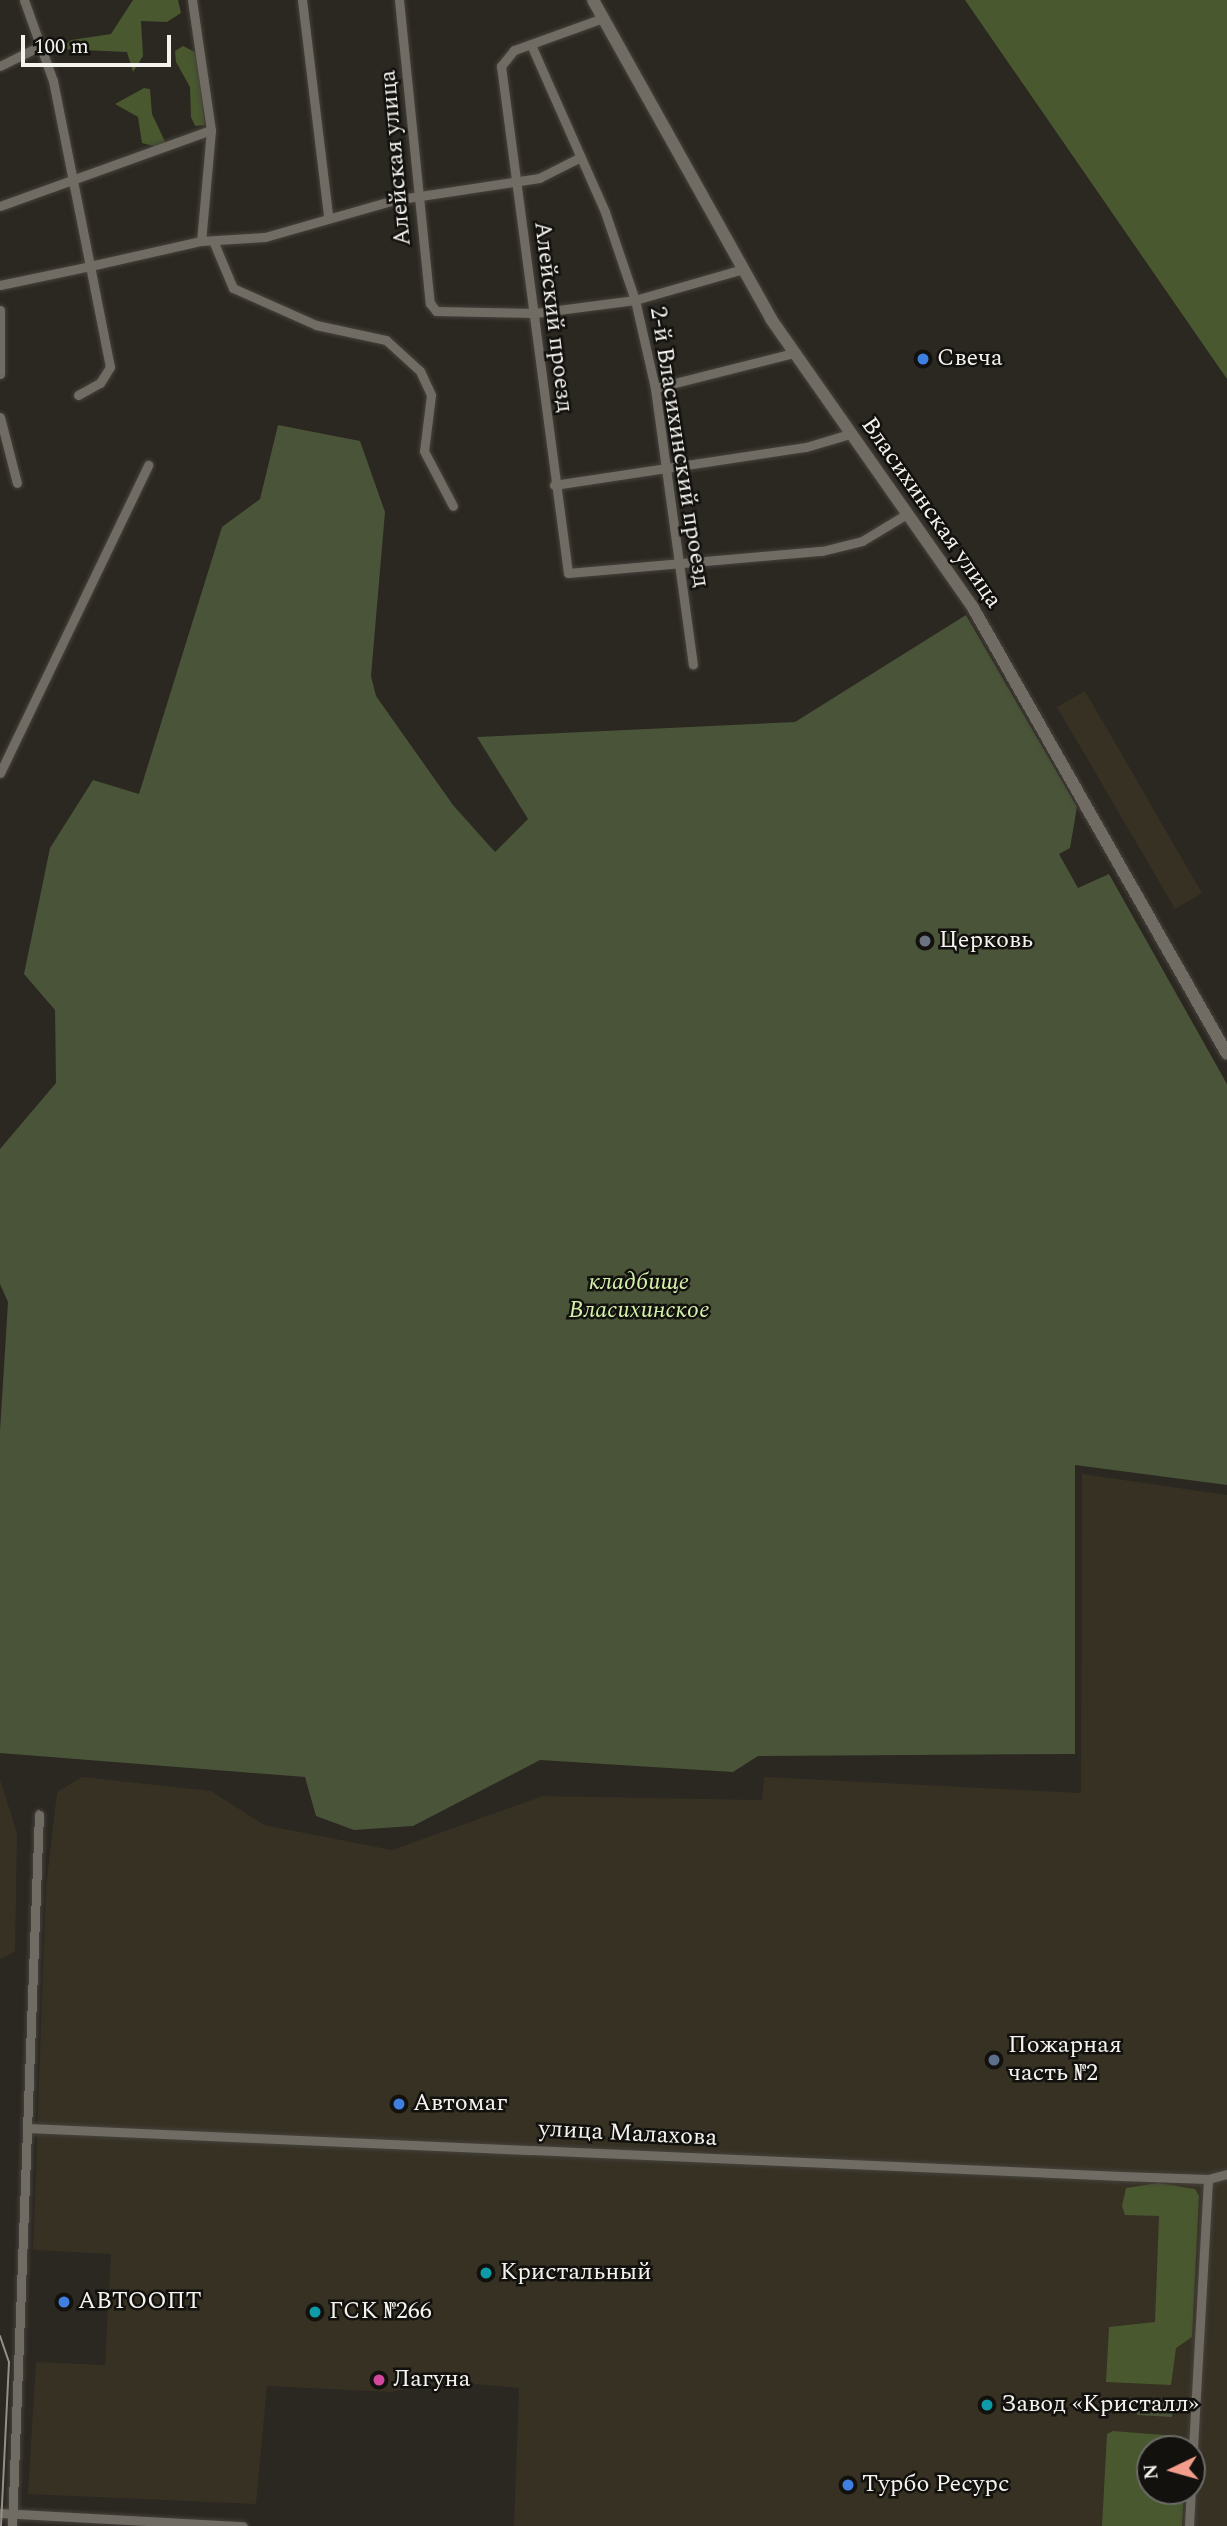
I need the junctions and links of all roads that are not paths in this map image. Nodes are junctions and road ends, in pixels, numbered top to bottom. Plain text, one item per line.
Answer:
1 (24, 0) edge
2 (192, 0) edge
3 (302, 0) edge
4 (400, 0) edge
5 (595, 1) edge
6 (603, 18) junction
7 (42, 45) junction
8 (532, 47) junction
9 (0, 66) edge
10 (211, 130) junction
11 (579, 158) junction
12 (70, 178) junction
13 (515, 181) junction
14 (417, 195) junction
15 (0, 206) edge
16 (328, 215) junction
17 (201, 241) junction
18 (214, 243) junction
19 (90, 266) junction
20 (743, 269) junction
21 (0, 285) edge
22 (635, 300) junction
23 (0, 310) edge
24 (535, 313) junction
25 (793, 353) junction
26 (0, 374) edge
27 (655, 388) junction
28 (78, 395) dead end
29 (0, 417) edge
30 (850, 434) junction
31 (148, 465) dead end
32 (667, 470) junction
33 (16, 483) dead end
34 (554, 485) junction
35 (453, 506) dead end
36 (907, 514) junction
37 (681, 565) junction
38 (693, 664) dead end
39 (0, 773) edge
40 (1227, 1054) edge
41 (39, 1815) dead end
42 (27, 2128) junction
43 (1227, 2174) edge
44 (1208, 2179) junction
45 (1194, 2435) edge
46 (1190, 2505) edge
47 (0, 2513) edge
48 (12, 2513) junction
49 (12, 2526) edge
50 (243, 2526) edge
51 (1189, 2526) edge

1 - 7 street
2 - 10 street
3 - 16 street
4 - 14 street, Алейская улица
5 - 6 street, Власихинская улица
6 - 8 street
6 - 20 street, Власихинская улица
7 - 9 street
7 - 12 street
8 - 11 street, 2-й Власихинский проезд
8 - 13 street, Алейский проезд
10 - 12 street
10 - 17 street
11 - 13 street
11 - 22 street, 2-й Власихинский проезд
12 - 15 street
12 - 19 street
13 - 14 street
13 - 24 street, Алейский проезд
14 - 16 street
14 - 24 street, Алейская улица
16 - 18 street
17 - 18 street
17 - 19 street
18 - 35 street
19 - 21 street
19 - 28 street
20 - 22 street
20 - 25 street, Власихинская улица
22 - 24 street
22 - 27 street, 2-й Власихинский проезд
23 - 26 street
24 - 34 street, Алейский проезд
25 - 27 street
25 - 30 street, Власихинская улица
27 - 32 street, 2-й Власихинский проезд
29 - 33 street
30 - 32 street
30 - 36 street, Власихинская улица
31 - 39 street
32 - 34 street
32 - 37 street, 2-й Власихинский проезд
34 - 37 street, Алейский проезд
36 - 37 street
36 - 40 street, Власихинская улица
37 - 38 street, 2-й Власихинский проезд
41 - 42 street
42 - 44 street, улица Малахова
42 - 48 street
43 - 44 street, улица Малахова
44 - 45 street
46 - 51 street
47 - 48 street
48 - 49 street
48 - 50 street

